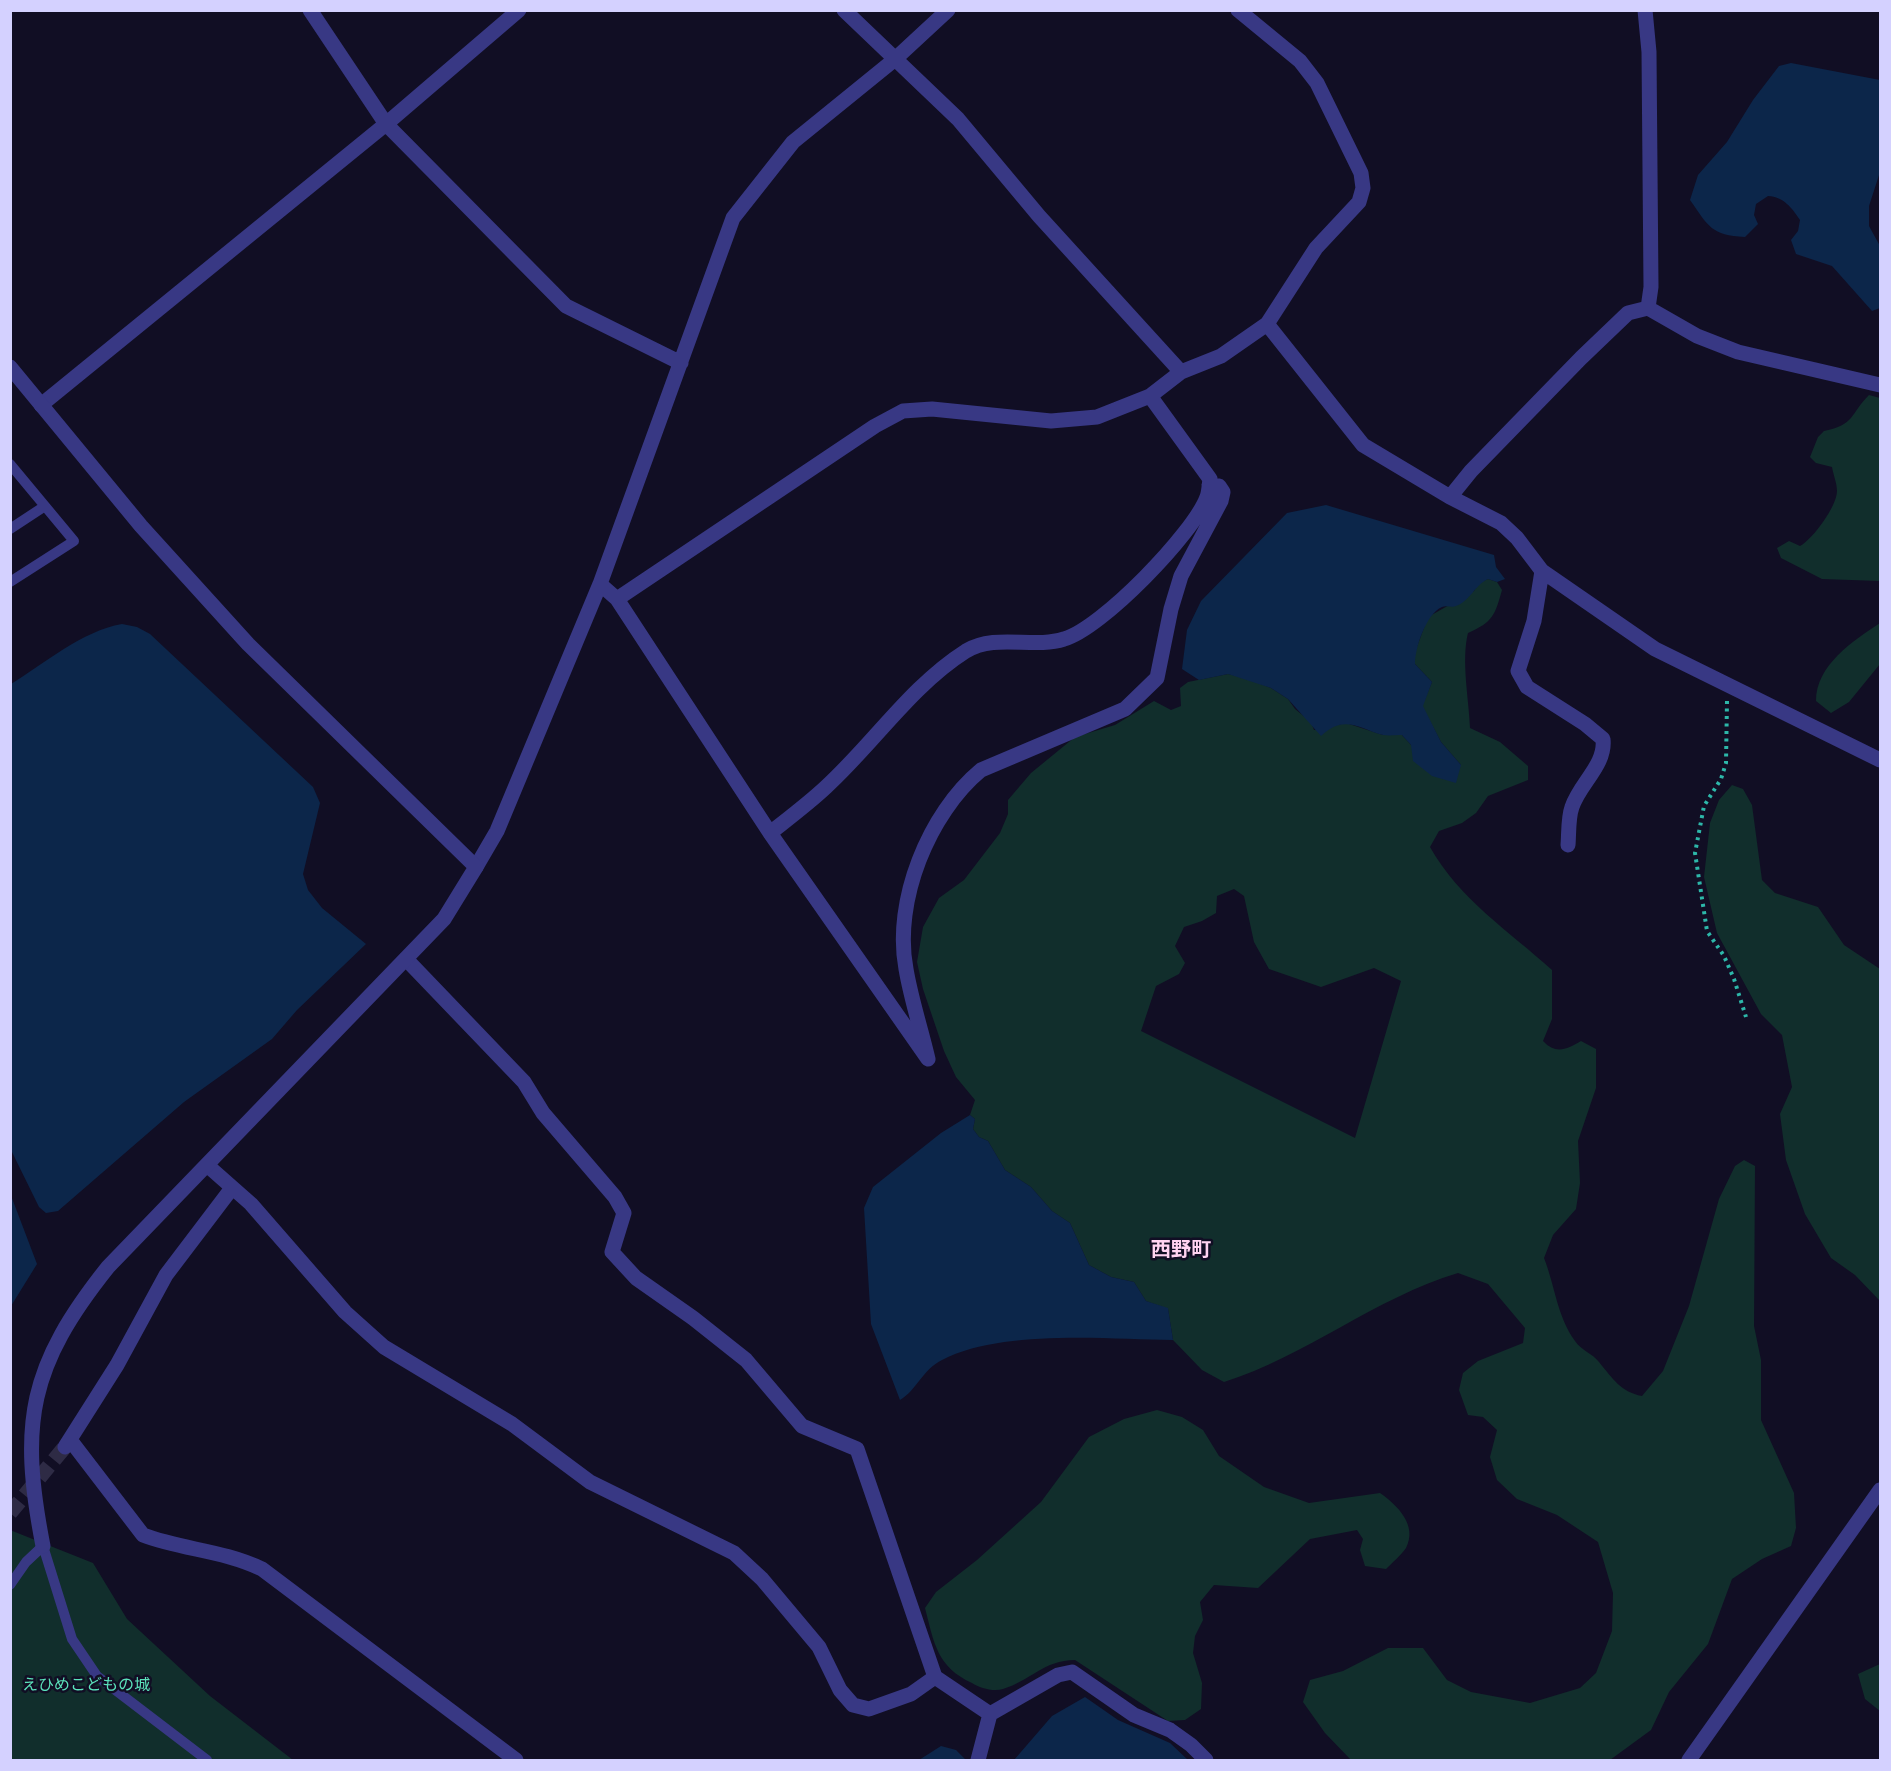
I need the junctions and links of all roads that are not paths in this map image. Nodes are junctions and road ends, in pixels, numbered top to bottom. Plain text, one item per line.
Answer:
1 (310, 10) edge
2 (519, 10) edge
3 (844, 10) edge
4 (948, 10) edge
5 (1239, 10) edge
6 (1645, 10) edge
7 (894, 60) junction
8 (386, 124) junction
9 (1648, 308) junction
10 (1267, 324) junction
11 (681, 363) junction
12 (10, 367) edge
13 (1181, 372) junction
14 (1881, 385) edge
15 (1150, 396) junction
16 (41, 405) junction
17 (12, 468) edge
18 (1209, 484) junction
19 (1450, 497) junction
20 (45, 506) junction
21 (10, 529) edge
22 (1542, 571) junction
23 (10, 582) edge
24 (600, 584) junction
25 (617, 599) junction
26 (1881, 760) edge
27 (770, 833) junction
28 (1568, 845) dead end
29 (476, 867) junction
30 (406, 959) junction
31 (208, 1166) junction
32 (231, 1188) junction
33 (1881, 1490) edge
34 (43, 1546) junction
35 (10, 1584) edge
36 (934, 1677) junction
37 (990, 1714) junction
38 (207, 1761) edge
39 (516, 1761) edge
40 (978, 1761) edge
41 (1206, 1761) edge
42 (1689, 1761) edge

1 - 8 street
2 - 8 street
3 - 7 street
4 - 7 street
5 - 10 street
6 - 9 street
7 - 11 street
7 - 13 street
8 - 11 street
8 - 16 street
9 - 14 street
9 - 19 street
10 - 13 street
10 - 19 street
11 - 24 street
12 - 16 street
13 - 15 street
15 - 18 street
15 - 25 street
16 - 29 street
17 - 20 lane
18 - 27 street
18 - 27 street
19 - 22 street
20 - 21 lane
20 - 23 lane
22 - 26 street
22 - 28 street
24 - 25 street
24 - 29 street
25 - 27 street
29 - 30 street
30 - 31 street
30 - 36 street
31 - 32 street
31 - 34 street
32 - 36 street
32 - 39 street
33 - 42 street
34 - 35 lane
34 - 38 lane
36 - 37 street
37 - 40 street
37 - 41 street

